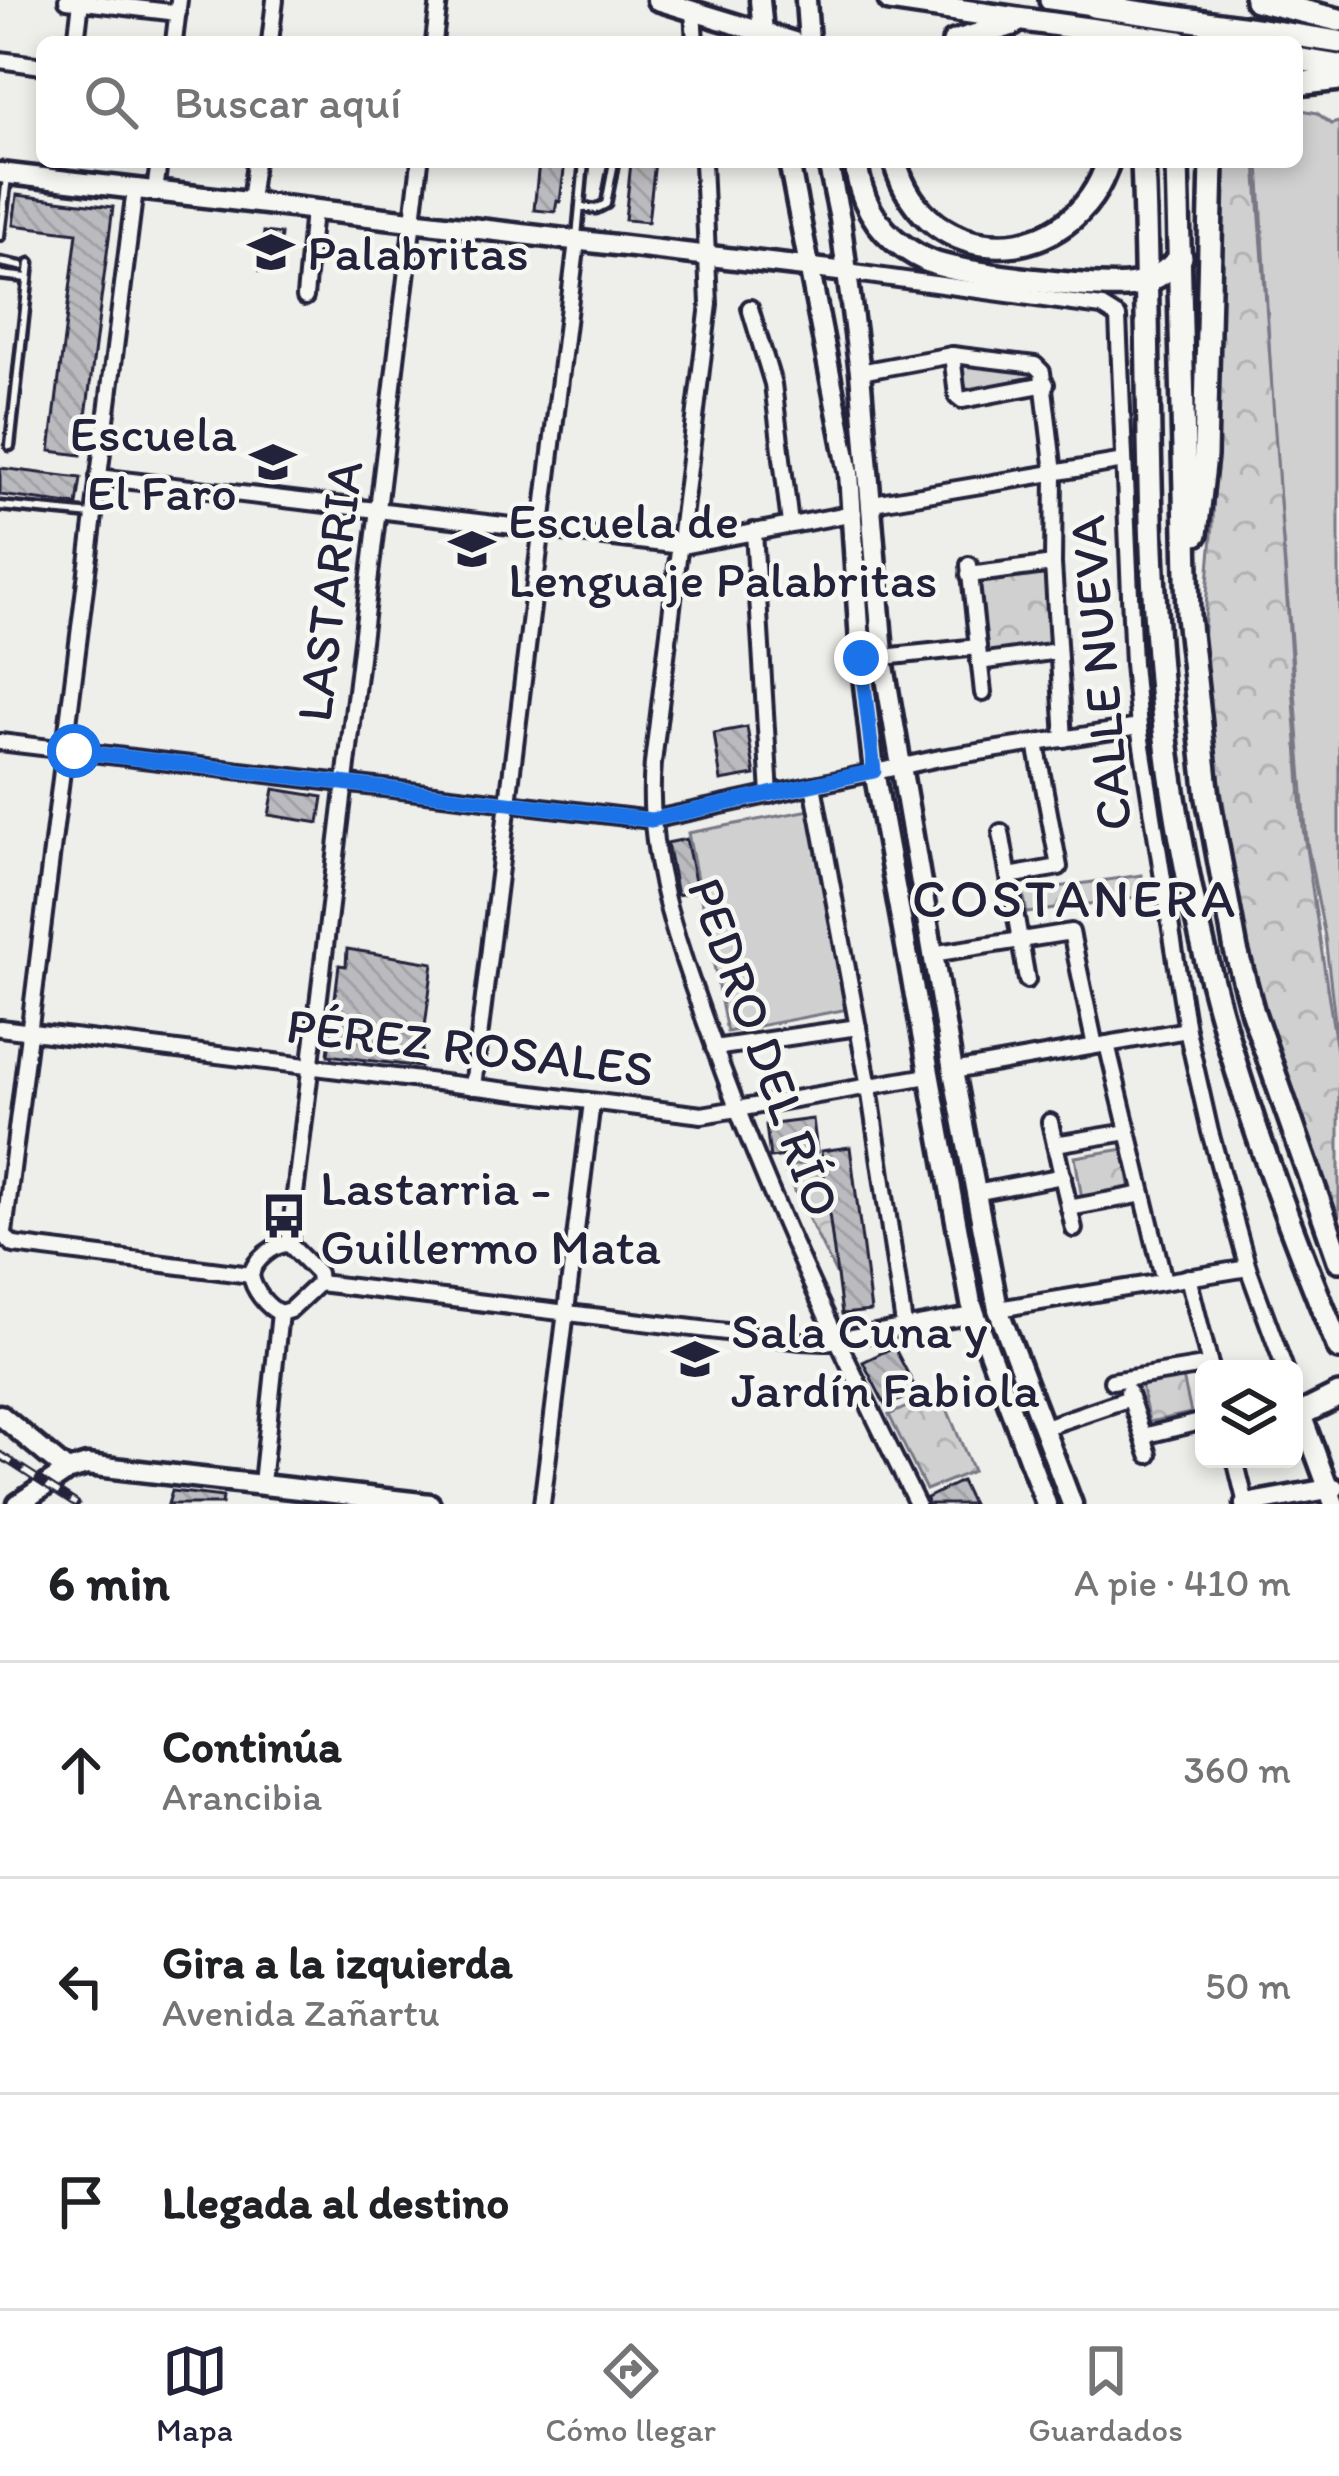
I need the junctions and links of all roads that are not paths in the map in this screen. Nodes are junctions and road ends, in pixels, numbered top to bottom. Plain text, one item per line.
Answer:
1 (67, 0) edge
2 (275, 0) edge
3 (439, 0) edge
4 (657, 0) edge
5 (760, 0) edge
6 (806, 0) edge
7 (890, 0) edge
8 (1052, 0) edge
9 (1161, 0) edge
10 (1256, 0) edge
11 (1128, 1) edge
12 (81, 2) edge
13 (179, 6) edge
14 (693, 11) junction
15 (1339, 20) edge
16 (1031, 21) junction
17 (77, 36) edge
18 (175, 36) edge
19 (271, 36) edge
20 (435, 36) edge
21 (695, 36) edge
22 (759, 36) edge
23 (764, 36) edge
24 (809, 36) edge
25 (969, 36) edge
26 (1125, 36) edge
27 (1133, 36) edge
28 (1137, 36) edge
29 (1165, 36) edge
30 (1298, 36) edge
31 (1303, 37) edge
32 (1339, 42) edge
33 (0, 60) edge
34 (1303, 60) edge
35 (36, 65) edge
36 (1339, 66) edge
37 (1339, 79) edge
38 (1303, 83) edge
39 (158, 168) edge
40 (254, 168) edge
41 (419, 168) edge
42 (583, 168) edge
43 (613, 168) edge
44 (703, 168) edge
45 (789, 168) edge
46 (829, 168) edge
47 (857, 168) edge
48 (898, 168) edge
49 (1105, 168) edge
50 (1144, 168) edge
51 (1177, 168) edge
52 (1213, 168) edge
53 (4, 173) edge
54 (134, 189) junction
55 (155, 191) junction
56 (250, 202) junction
57 (580, 207) junction
58 (313, 209) junction
59 (412, 221) junction
60 (0, 236) edge
61 (577, 241) junction
62 (709, 255) junction
63 (1181, 257) junction
64 (0, 262) edge
65 (30, 263) dead end
66 (21, 266) dead end
67 (812, 268) junction
68 (847, 272) junction
69 (0, 274) edge
70 (28, 278) junction
71 (1148, 281) junction
72 (305, 297) dead end
73 (750, 308) dead end
74 (952, 355) junction
75 (860, 372) junction
76 (1046, 384) junction
77 (10, 446) dead end
78 (1124, 461) junction
79 (1054, 472) junction
80 (98, 477) junction
81 (873, 503) junction
82 (0, 506) edge
83 (378, 512) junction
84 (854, 513) junction
85 (93, 515) junction
86 (790, 524) junction
87 (541, 531) junction
88 (754, 532) junction
89 (681, 546) junction
90 (1052, 564) junction
91 (1187, 594) junction
92 (1058, 652) junction
93 (978, 655) junction
94 (883, 657) junction
95 (983, 693) dead end
96 (1139, 727) junction
97 (1064, 739) junction
98 (0, 742) edge
99 (1036, 743) junction
100 (63, 749) junction
101 (900, 766) junction
102 (874, 771) junction
103 (346, 783) junction
104 (813, 785) junction
105 (770, 795) junction
106 (508, 802) junction
107 (651, 820) junction
108 (1000, 832) dead end
109 (1009, 876) junction
110 (1020, 940) junction
111 (932, 955) junction
112 (1027, 980) dead end
113 (858, 1027) junction
114 (0, 1028) edge
115 (1187, 1030) junction
116 (27, 1031) junction
117 (1101, 1045) junction
118 (714, 1048) junction
119 (312, 1066) junction
120 (952, 1072) junction
121 (928, 1076) junction
122 (473, 1087) junction
123 (869, 1087) junction
124 (592, 1102) junction
125 (736, 1112) junction
126 (1050, 1122) dead end
127 (1128, 1132) junction
128 (1055, 1144) junction
129 (1063, 1176) junction
130 (975, 1193) junction
131 (1143, 1194) junction
132 (1069, 1208) junction
133 (1074, 1229) dead end
134 (2, 1233) edge
135 (290, 1244) junction
136 (1339, 1260) edge
137 (1248, 1268) junction
138 (251, 1274) junction
139 (1188, 1277) junction
140 (1164, 1281) junction
141 (319, 1283) junction
142 (998, 1309) junction
143 (280, 1313) junction
144 (566, 1313) junction
145 (974, 1315) junction
146 (904, 1325) junction
147 (836, 1340) junction
148 (1339, 1348) edge
149 (1208, 1360) edge
150 (1282, 1360) edge
151 (1195, 1369) edge
152 (1339, 1395) edge
153 (1130, 1398) junction
154 (1303, 1404) edge
155 (0, 1415) edge
156 (1303, 1419) edge
157 (1195, 1423) edge
158 (1042, 1428) junction
159 (1143, 1436) junction
160 (1149, 1455) dead end
161 (1236, 1468) edge
162 (68, 1471) junction
163 (262, 1483) junction
164 (1334, 1493) edge
165 (18, 1504) edge
166 (430, 1504) edge
167 (542, 1504) edge
168 (917, 1504) edge
169 (1046, 1504) edge
170 (1072, 1504) edge
171 (1246, 1504) edge

1 - 12 street
2 - 19 street
3 - 20 street
4 - 14 street
5 - 23 street
6 - 24 street
7 - 16 main road
8 - 30 main road, bridge
9 - 29 main road
10 - 15 main road
11 - 26 main road
11 - 27 main road
12 - 13 street
12 - 17 street
13 - 18 street
14 - 21 street
14 - 22 street
16 - 25 main road
16 - 28 main road, bridge
31 - 32 main road, bridge
33 - 35 street
34 - 36 main road
37 - 38 main road
39 - 55 street
40 - 56 street
41 - 59 street, LASTARRIA
42 - 57 lane
43 - 57 lane
44 - 62 street, PEDRO DEL RÍO
45 - 67 street
46 - 68 street
47 - 71 main road
48 - 49 main road
50 - 71 main road
51 - 63 main road
52 - 91 main road
53 - 54 street
53 - 60 lane
54 - 55 street
54 - 80 street
55 - 56 street
56 - 58 street
57 - 61 lane
58 - 59 street
58 - 72 street
59 - 61 street
59 - 83 street, LASTARRIA
61 - 62 street
61 - 87 street
62 - 67 street
62 - 89 street, PEDRO DEL RÍO
63 - 71 main road
63 - 91 main road
64 - 66 lane
65 - 70 lane
67 - 68 street
67 - 84 street
68 - 75 street
68 - 78 street, CALLE NUEVA
69 - 70 lane
70 - 77 lane
71 - 148 main road
73 - 86 street
74 - 75 street
74 - 76 street
74 - 76 street
75 - 81 street
76 - 79 street
78 - 79 street
78 - 96 street, CALLE NUEVA
79 - 81 street
79 - 90 street
80 - 83 street
80 - 85 street
81 - 94 street
82 - 85 lane
83 - 87 street
83 - 103 street, LASTARRIA
84 - 86 street
84 - 102 street
85 - 100 street
86 - 88 street
87 - 89 street
87 - 106 street
88 - 89 street
88 - 105 street
89 - 107 street, PEDRO DEL RÍO
90 - 92 street
90 - 93 street
91 - 136 main road
92 - 93 street
92 - 97 street
93 - 94 street
93 - 95 street
94 - 101 street
96 - 97 street
96 - 115 street, CALLE NUEVA
97 - 99 street
98 - 100 street
99 - 101 street
99 - 109 street
100 - 103 street
100 - 116 street
101 - 102 street
101 - 111 street
102 - 104 street
102 - 121 street
103 - 106 street
103 - 119 street, LASTARRIA
104 - 105 street
104 - 113 street
105 - 107 street
106 - 107 street
106 - 122 street
107 - 118 street, PEDRO DEL RÍO
108 - 109 street
109 - 110 street
110 - 111 street
110 - 112 street
110 - 117 street
111 - 120 street
113 - 118 street
113 - 123 street
114 - 116 street, PÉREZ ROSALES
115 - 117 street
115 - 137 street, CALLE NUEVA
116 - 119 street, PÉREZ ROSALES
116 - 134 street
117 - 120 street
117 - 127 street
118 - 125 street, PEDRO DEL RÍO
119 - 122 street, PÉREZ ROSALES
119 - 135 street, LASTARRIA
120 - 130 street
121 - 123 street, PÉREZ ROSALES
121 - 145 street
122 - 124 street, PÉREZ ROSALES
123 - 125 street, PÉREZ ROSALES
123 - 146 street
124 - 125 street, PÉREZ ROSALES
124 - 144 street
125 - 147 street, PEDRO DEL RÍO
126 - 128 street
127 - 128 street
127 - 131 street
128 - 129 street
129 - 130 street
129 - 132 street
130 - 142 street
131 - 132 street
131 - 140 street
132 - 133 street
134 - 138 street
135 - 138 street
135 - 141 street
137 - 139 street
137 - 150 street, CALLE NUEVA
138 - 143 street
139 - 140 street
139 - 149 street
140 - 142 street
141 - 143 street
141 - 144 street
142 - 158 street
143 - 163 street
144 - 147 street
144 - 167 street
145 - 146 street
145 - 169 street
146 - 147 street
147 - 168 street, PEDRO DEL RÍO
151 - 153 street
152 - 154 main road
153 - 158 street
153 - 159 street
155 - 162 street
156 - 164 street
157 - 159 street
158 - 170 street
159 - 160 street
161 - 171 street
162 - 163 street
162 - 165 street
163 - 166 street
164 - 171 street

